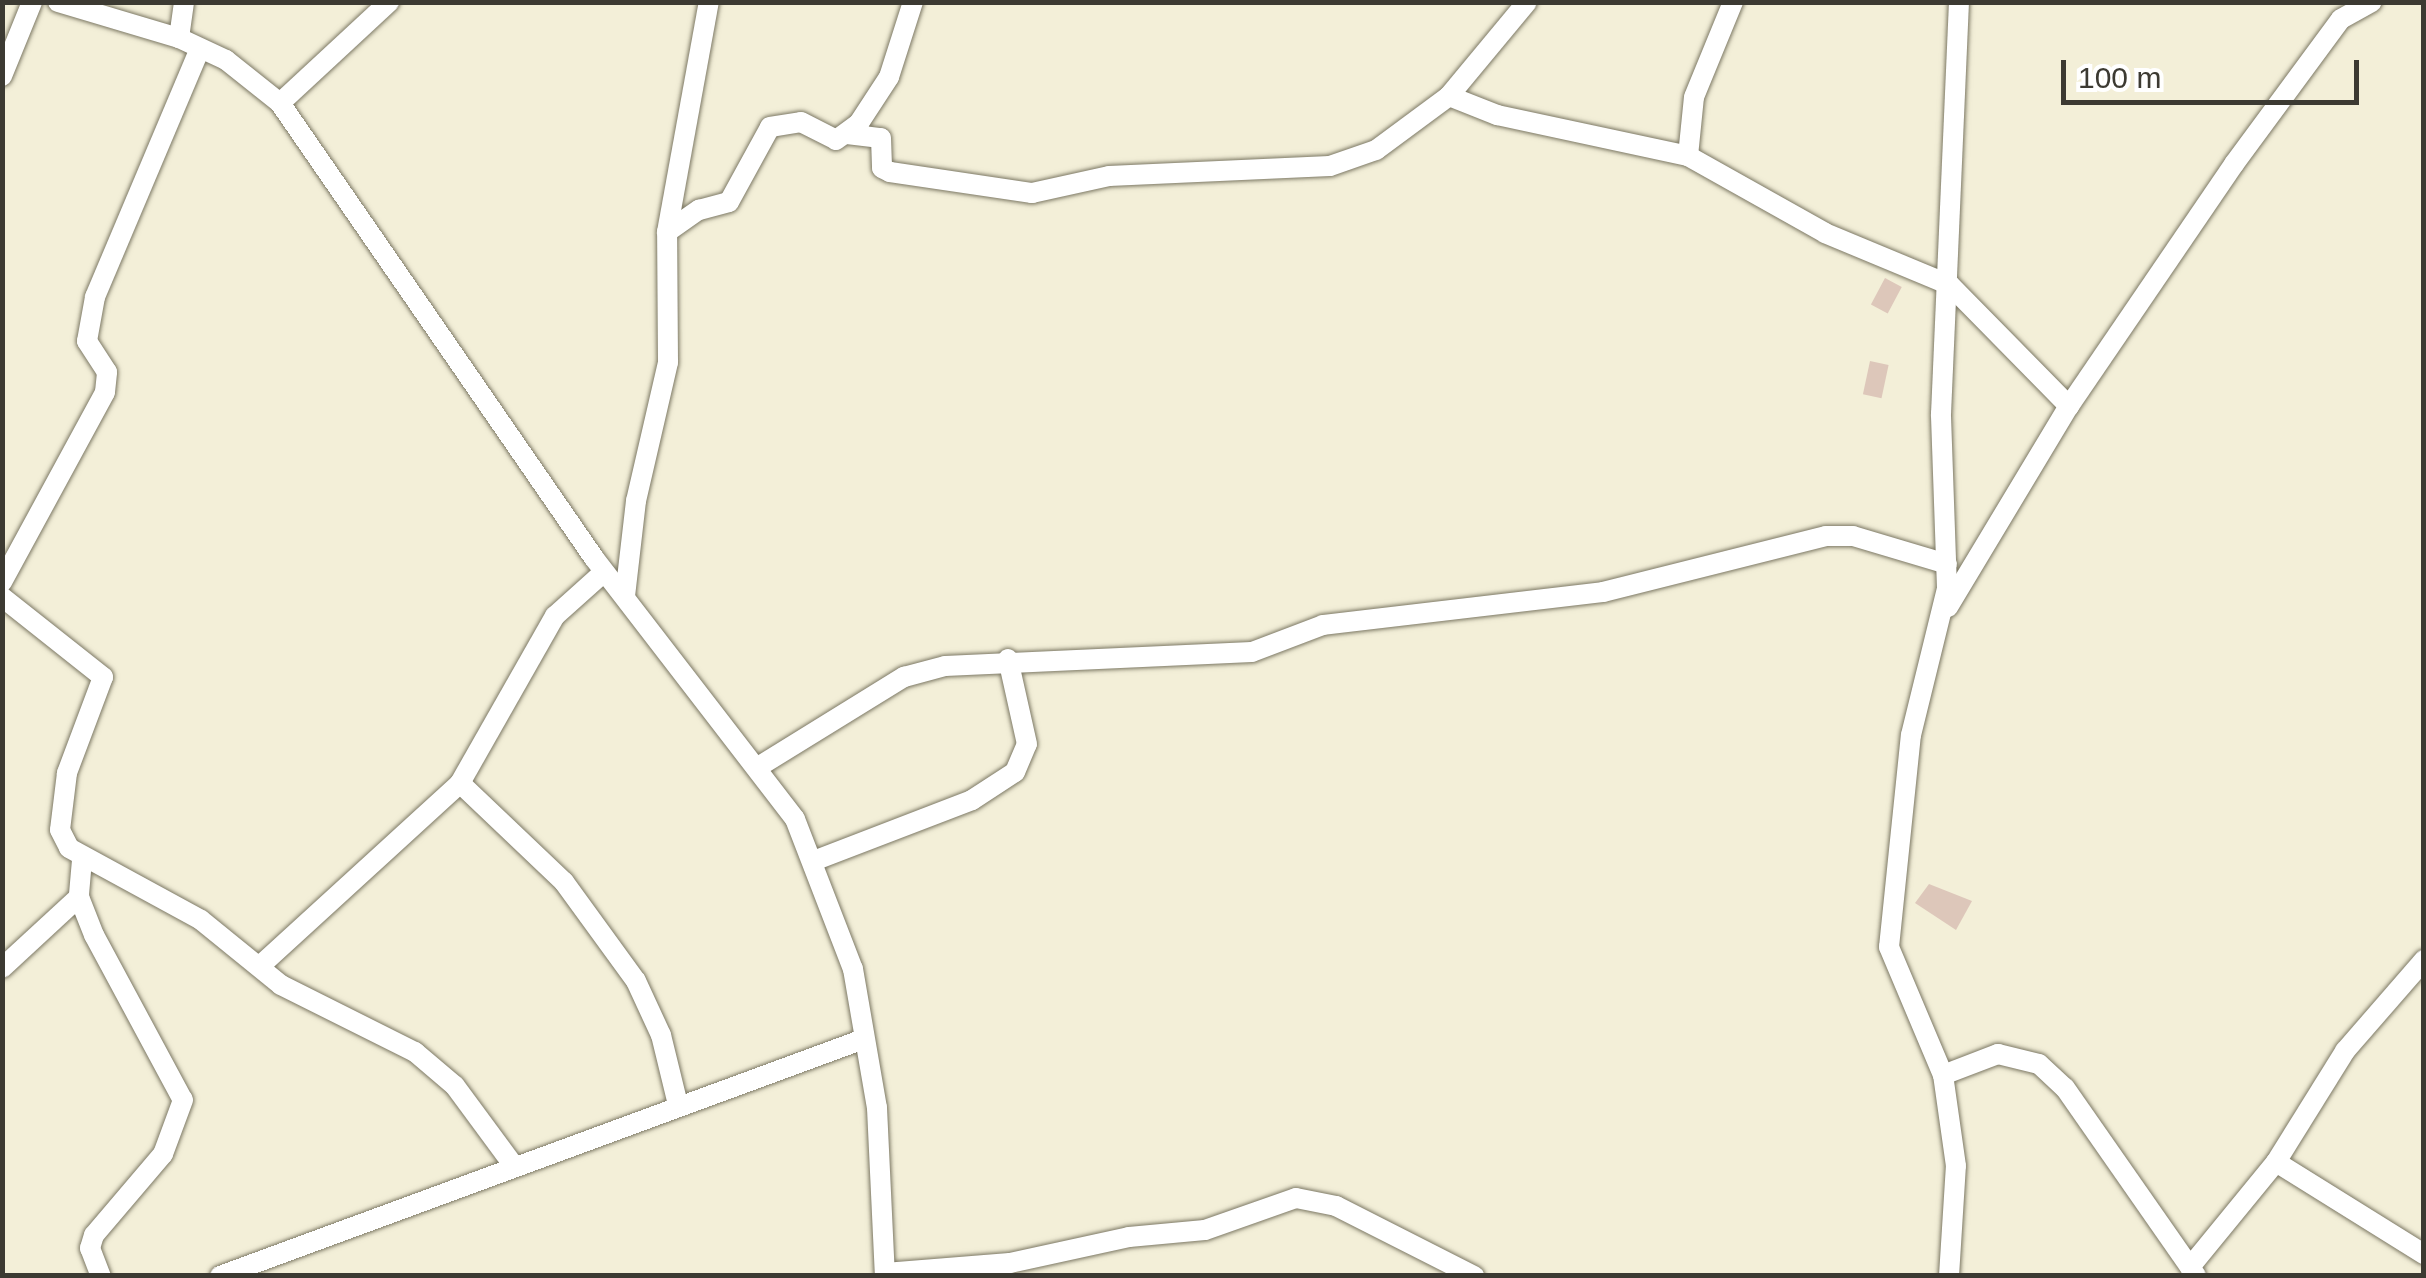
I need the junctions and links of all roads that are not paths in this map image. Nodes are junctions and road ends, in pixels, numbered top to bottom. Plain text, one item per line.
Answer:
1 (32, 2) edge
2 (58, 2) edge
3 (184, 2) edge
4 (389, 2) edge
5 (709, 2) edge
6 (913, 2) edge
7 (1527, 2) edge
8 (1733, 2) edge
9 (1959, 2) edge
10 (2372, 2) edge
11 (2338, 11) edge
12 (179, 38) junction
13 (200, 48) junction
14 (2, 76) edge
15 (1449, 96) junction
16 (280, 102) junction
17 (847, 134) junction
18 (1688, 156) junction
19 (667, 232) junction
20 (1950, 285) junction
21 (2069, 406) junction
22 (1947, 564) junction
23 (604, 572) junction
24 (2, 582) edge
25 (625, 596) junction
26 (2, 597) edge
27 (1944, 615) junction
28 (1008, 658) junction
29 (758, 767) junction
30 (460, 783) junction
31 (82, 860) junction
32 (816, 860) junction
33 (79, 897) junction
34 (2424, 960) edge
35 (261, 964) junction
36 (2, 968) edge
37 (861, 1040) junction
38 (1944, 1076) junction
39 (678, 1105) junction
40 (2276, 1162) junction
41 (514, 1166) junction
42 (2424, 1254) edge
43 (2193, 1271) edge
44 (885, 1274) edge
45 (101, 1276) edge
46 (220, 1276) edge
47 (1474, 1276) edge
48 (1949, 1276) edge

1 - 14 street
2 - 12 street
3 - 12 street
4 - 16 street
5 - 19 street
6 - 17 street
7 - 15 street
8 - 18 street
9 - 20 street
10 - 11 street
11 - 21 street
12 - 13 street
13 - 16 street
13 - 24 street
15 - 17 street
15 - 18 street
16 - 23 street
17 - 19 street
18 - 20 street
19 - 25 street
20 - 21 street
20 - 22 street
21 - 27 street
22 - 27 street
22 - 28 street
23 - 25 street
23 - 30 street
25 - 29 street
26 - 31 street
27 - 38 street
28 - 29 street
28 - 32 street
29 - 32 street
30 - 35 street
30 - 39 street
31 - 33 street
31 - 35 street
32 - 37 street
33 - 36 street
33 - 45 street
34 - 40 street
35 - 41 street
37 - 39 street
37 - 44 street
38 - 43 street
38 - 48 street
39 - 41 street
40 - 42 street
40 - 43 street
41 - 46 street
44 - 47 street

